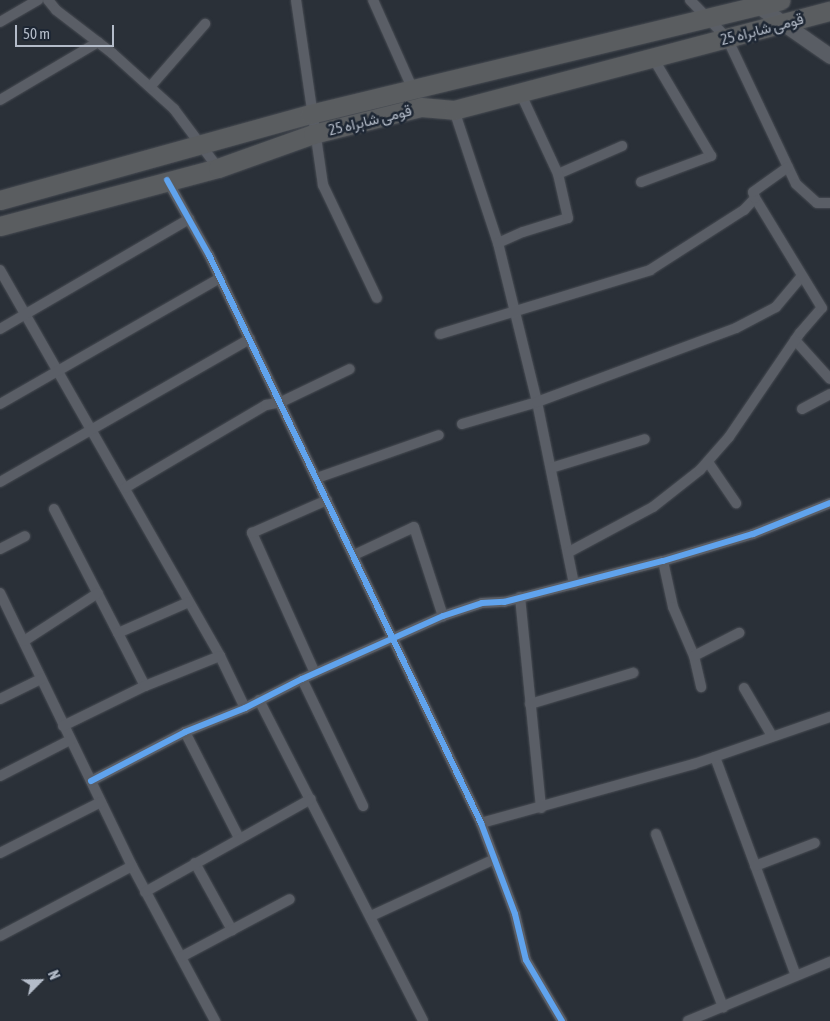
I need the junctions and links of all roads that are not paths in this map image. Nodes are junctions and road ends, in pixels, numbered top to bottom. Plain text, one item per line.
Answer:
1 (38, 0) edge
2 (48, 0) edge
3 (296, 0) edge
4 (372, 0) edge
5 (690, 0) edge
6 (780, 0) edge
7 (757, 6) junction
8 (830, 11) edge
9 (707, 17) junction
10 (0, 22) edge
11 (782, 23) junction
12 (205, 24) dead end
13 (727, 38) junction
14 (98, 42) junction
15 (830, 56) edge
16 (653, 58) junction
17 (150, 87) junction
18 (413, 89) junction
19 (520, 92) junction
20 (0, 100) edge
21 (421, 107) junction
22 (454, 110) junction
23 (310, 114) junction
24 (313, 134) junction
25 (201, 146) junction
26 (622, 146) dead end
27 (788, 167) junction
28 (218, 168) junction
29 (558, 174) junction
30 (167, 180) junction
31 (641, 182) dead end
32 (755, 198) junction
33 (0, 200) edge
34 (830, 203) edge
35 (189, 219) junction
36 (0, 226) edge
37 (498, 243) junction
38 (0, 270) edge
39 (802, 276) junction
40 (220, 278) junction
41 (377, 298) dead end
42 (515, 312) junction
43 (25, 313) junction
44 (0, 329) edge
45 (440, 334) dead end
46 (250, 339) junction
47 (795, 340) junction
48 (350, 369) dead end
49 (58, 371) junction
50 (828, 373) edge
51 (830, 394) edge
52 (280, 402) junction
53 (537, 402) junction
54 (0, 404) edge
55 (802, 409) dead end
56 (462, 424) dead end
57 (90, 428) junction
58 (439, 435) dead end
59 (645, 439) dead end
60 (708, 462) junction
61 (551, 468) junction
62 (316, 478) junction
63 (0, 482) edge
64 (124, 488) junction
65 (327, 500) junction
66 (736, 503) dead end
67 (830, 503) edge
68 (54, 509) dead end
69 (25, 536) dead end
70 (0, 549) edge
71 (569, 552) junction
72 (354, 555) junction
73 (663, 561) junction
74 (574, 584) junction
75 (0, 593) edge
76 (98, 593) junction
77 (520, 597) junction
78 (189, 602) junction
79 (5, 615) edge
80 (443, 616) junction
81 (118, 632) junction
82 (739, 633) dead end
83 (394, 639) junction
84 (24, 641) junction
85 (220, 656) junction
86 (694, 656) junction
87 (315, 672) junction
88 (633, 672) dead end
89 (41, 679) junction
90 (302, 679) junction
91 (145, 686) junction
92 (701, 687) dead end
93 (744, 688) dead end
94 (0, 700) edge
95 (259, 700) junction
96 (530, 704) junction
97 (245, 708) junction
98 (830, 717) edge
99 (64, 726) junction
100 (185, 732) junction
101 (772, 736) junction
102 (70, 740) junction
103 (715, 757) junction
104 (0, 776) edge
105 (92, 781) junction
106 (311, 799) junction
107 (101, 802) junction
108 (363, 806) dead end
109 (541, 808) junction
110 (481, 823) junction
111 (656, 834) dead end
112 (239, 838) junction
113 (815, 843) dead end
114 (0, 853) edge
115 (495, 860) junction
116 (195, 863) junction
117 (132, 866) junction
118 (755, 866) junction
119 (146, 892) junction
120 (290, 899) dead end
121 (370, 916) junction
122 (232, 930) junction
123 (0, 936) edge
124 (181, 957) junction
125 (830, 962) edge
126 (796, 976) junction
127 (723, 1007) junction
128 (215, 1021) edge
129 (423, 1021) edge
130 (562, 1021) edge
131 (688, 1021) edge

1 - 10 street
2 - 14 street
3 - 23 street
4 - 18 street
5 - 9 street
6 - 7 highway, قومی شاہراہ 25
7 - 9 highway, قومی شاہراہ 25
7 - 11 main road
8 - 11 highway, قومی شاہراہ 25
9 - 13 street
9 - 18 highway, قومی شاہراہ 25
11 - 13 highway, قومی شاہراہ 25
11 - 15 main road
12 - 17 street
13 - 16 highway, قومی شاہراہ 25
13 - 27 street
14 - 17 street
14 - 20 street
16 - 19 highway, قومی شاہراہ 25
16 - 31 street
17 - 25 street
18 - 21 street
18 - 23 highway, قومی شاہراہ 25
19 - 22 highway, قومی شاہراہ 25
19 - 29 street
21 - 22 highway, قومی شاہراہ 25
21 - 24 highway, قومی شاہراہ 25
22 - 37 street
23 - 24 street
23 - 25 highway, قومی شاہراہ 25
24 - 28 highway, قومی شاہراہ 25
24 - 41 street
25 - 28 street
25 - 33 highway, قومی شاہراہ 25
26 - 29 street
27 - 32 street
27 - 34 street
28 - 30 highway, قومی شاہراہ 25
29 - 37 street
30 - 35 street
30 - 36 highway, قومی شاہراہ 25
32 - 39 street
32 - 42 street
35 - 40 street
35 - 43 street
37 - 42 street
38 - 43 street
39 - 47 street
39 - 53 street
40 - 46 street
40 - 49 street
42 - 45 street
42 - 53 street
43 - 44 street
43 - 49 street
46 - 52 street
46 - 57 street
47 - 50 street
47 - 60 street
48 - 52 street
49 - 54 street
49 - 57 street
51 - 55 street
52 - 62 street
52 - 64 street
53 - 56 street
53 - 61 street
57 - 63 street
57 - 64 street
58 - 62 street
59 - 61 street
60 - 66 street
60 - 71 street
61 - 71 street
62 - 65 street
64 - 78 street
65 - 72 street
65 - 87 street
67 - 73 street
68 - 76 street
69 - 70 street
71 - 74 street
72 - 80 street
72 - 83 street
73 - 74 street
73 - 86 street
74 - 77 street
75 - 79 street
76 - 81 street
76 - 84 street
77 - 80 street
77 - 96 street
78 - 81 street
78 - 85 street
79 - 84 street
80 - 83 street
81 - 91 street
82 - 86 street
83 - 87 street
83 - 110 street
84 - 89 street
85 - 91 street
85 - 97 street
86 - 92 street
87 - 90 street
88 - 96 street
89 - 94 street
89 - 99 street
90 - 95 street
90 - 108 street
91 - 99 street
93 - 101 street
95 - 97 street
95 - 106 street
96 - 109 street
97 - 100 street
98 - 101 street
99 - 102 street
100 - 105 street
100 - 112 street
101 - 103 street
102 - 104 street
102 - 105 street
103 - 109 street
103 - 118 street
105 - 107 street
106 - 112 street
106 - 121 street
107 - 114 street
107 - 117 street
109 - 110 street
110 - 115 street
111 - 127 street
112 - 116 street
113 - 118 street
115 - 121 street
115 - 130 street
116 - 119 street
116 - 122 street
117 - 119 street
117 - 123 street
118 - 126 street
119 - 124 street
120 - 122 street
121 - 129 street
122 - 124 street
124 - 128 street
125 - 126 street
126 - 127 street
127 - 131 street

